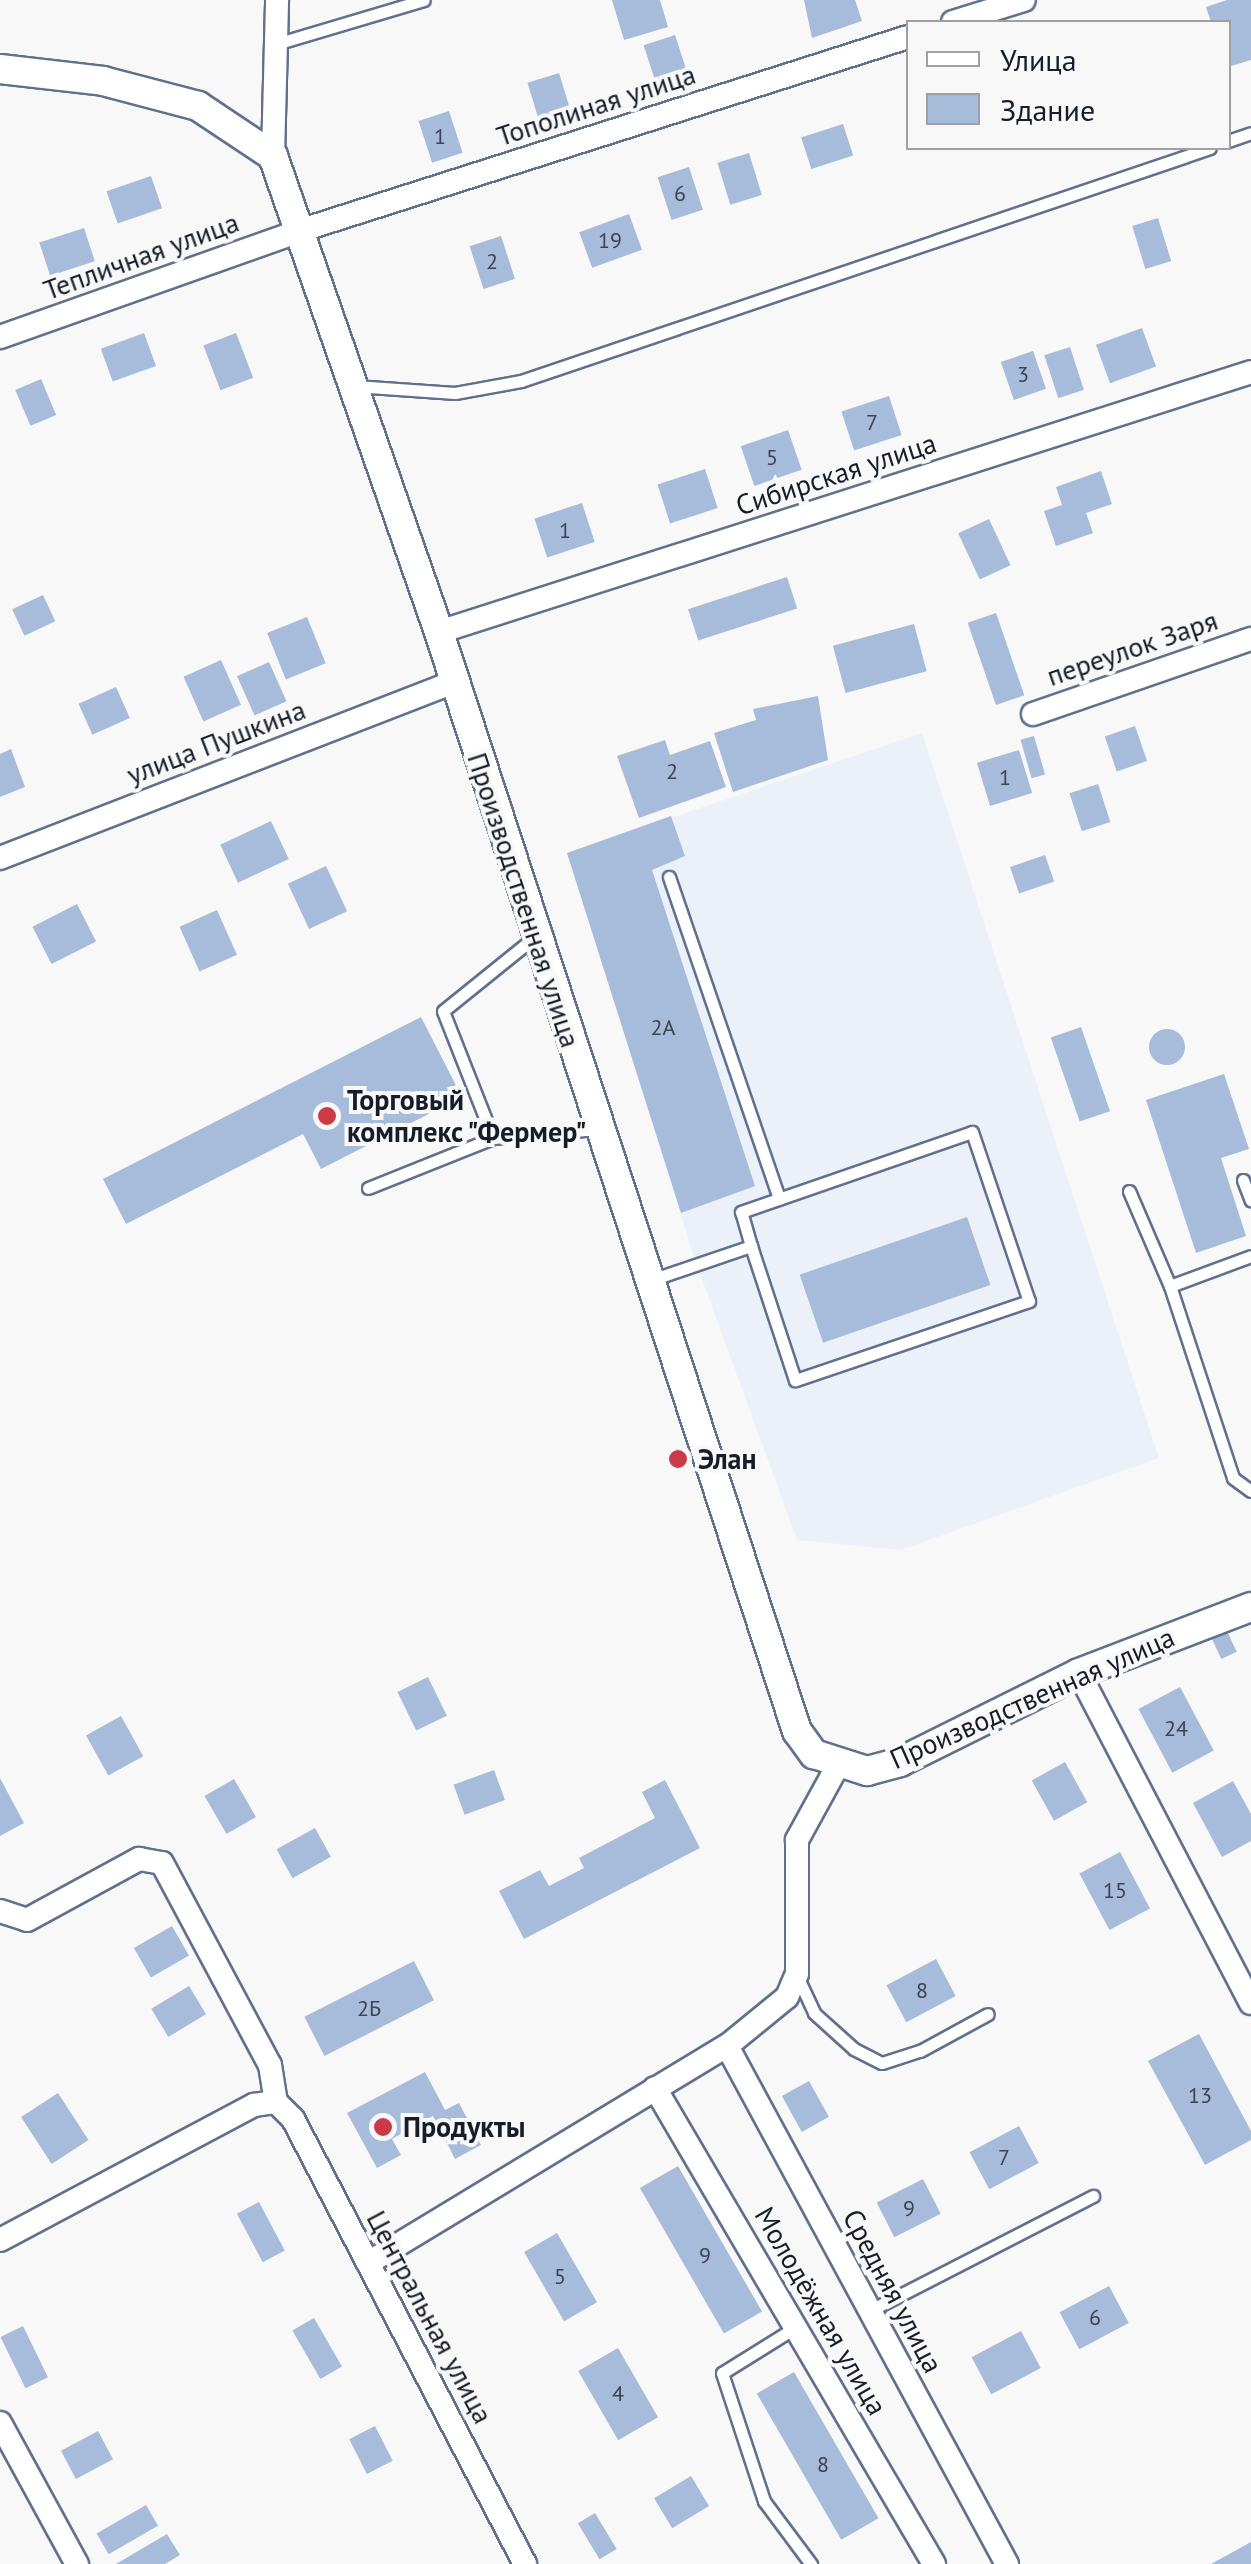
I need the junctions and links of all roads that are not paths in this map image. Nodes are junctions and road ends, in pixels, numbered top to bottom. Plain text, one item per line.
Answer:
1 (277, 0) edge
2 (424, 0) edge
3 (1024, 0) edge
4 (959, 20) edge
5 (906, 38) edge
6 (276, 44) junction
7 (0, 69) edge
8 (1204, 150) edge
9 (272, 156) junction
10 (302, 230) junction
11 (0, 338) edge
12 (1251, 372) edge
13 (355, 386) junction
14 (438, 632) junction
15 (1251, 639) edge
16 (454, 682) junction
17 (1033, 714) dead end
18 (0, 858) edge
19 (670, 877) dead end
20 (536, 936) junction
21 (598, 1130) junction
22 (493, 1138) junction
23 (1243, 1180) dead end
24 (368, 1188) dead end
25 (1130, 1192) dead end
26 (779, 1199) junction
27 (1251, 1201) edge
28 (751, 1246) junction
29 (1251, 1256) edge
30 (646, 1282) junction
31 (1170, 1286) junction
32 (1251, 1491) edge
33 (1251, 1607) edge
34 (1079, 1672) junction
35 (838, 1765) junction
36 (0, 1911) edge
37 (797, 1974) junction
38 (1251, 2003) edge
39 (988, 2014) dead end
40 (726, 2046) junction
41 (655, 2088) junction
42 (276, 2102) junction
43 (1093, 2196) dead end
44 (0, 2240) edge
45 (368, 2263) junction
46 (869, 2311) junction
47 (796, 2328) junction
48 (0, 2424) edge
49 (77, 2564) edge
50 (525, 2564) edge
51 (811, 2564) edge
52 (934, 2564) edge
53 (1007, 2564) edge

1 - 6 street
2 - 6 lane
3 - 4 street
5 - 10 street, Тополиная улица
6 - 9 street
7 - 9 street
8 - 13 lane
9 - 10 street, Производственная улица
10 - 11 street, Тепличная улица
10 - 13 street, Производственная улица
12 - 14 street, Сибирская улица
13 - 14 street, Производственная улица
14 - 16 street, Производственная улица
15 - 17 street, переулок Заря
16 - 18 street, улица Пушкина
16 - 20 street, Производственная улица
19 - 26 lane
20 - 21 street, Производственная улица
20 - 22 lane
21 - 22 lane
21 - 30 street, Производственная улица
22 - 24 lane
23 - 27 lane
25 - 31 lane
26 - 28 lane
26 - 28 lane
28 - 30 lane
29 - 31 lane
30 - 35 street, Производственная улица
31 - 32 lane
33 - 34 street, Производственная улица
34 - 35 street, Производственная улица
34 - 38 street
35 - 37 street
36 - 42 street
37 - 39 lane
37 - 40 street
40 - 41 street
40 - 46 street, Средняя улица
41 - 45 street
41 - 47 street, Молодёжная улица
42 - 44 street
42 - 45 street, Центральная улица
43 - 46 lane
45 - 50 street, Центральная улица
46 - 53 street, Средняя улица
47 - 51 lane
47 - 52 street, Молодёжная улица
48 - 49 street

